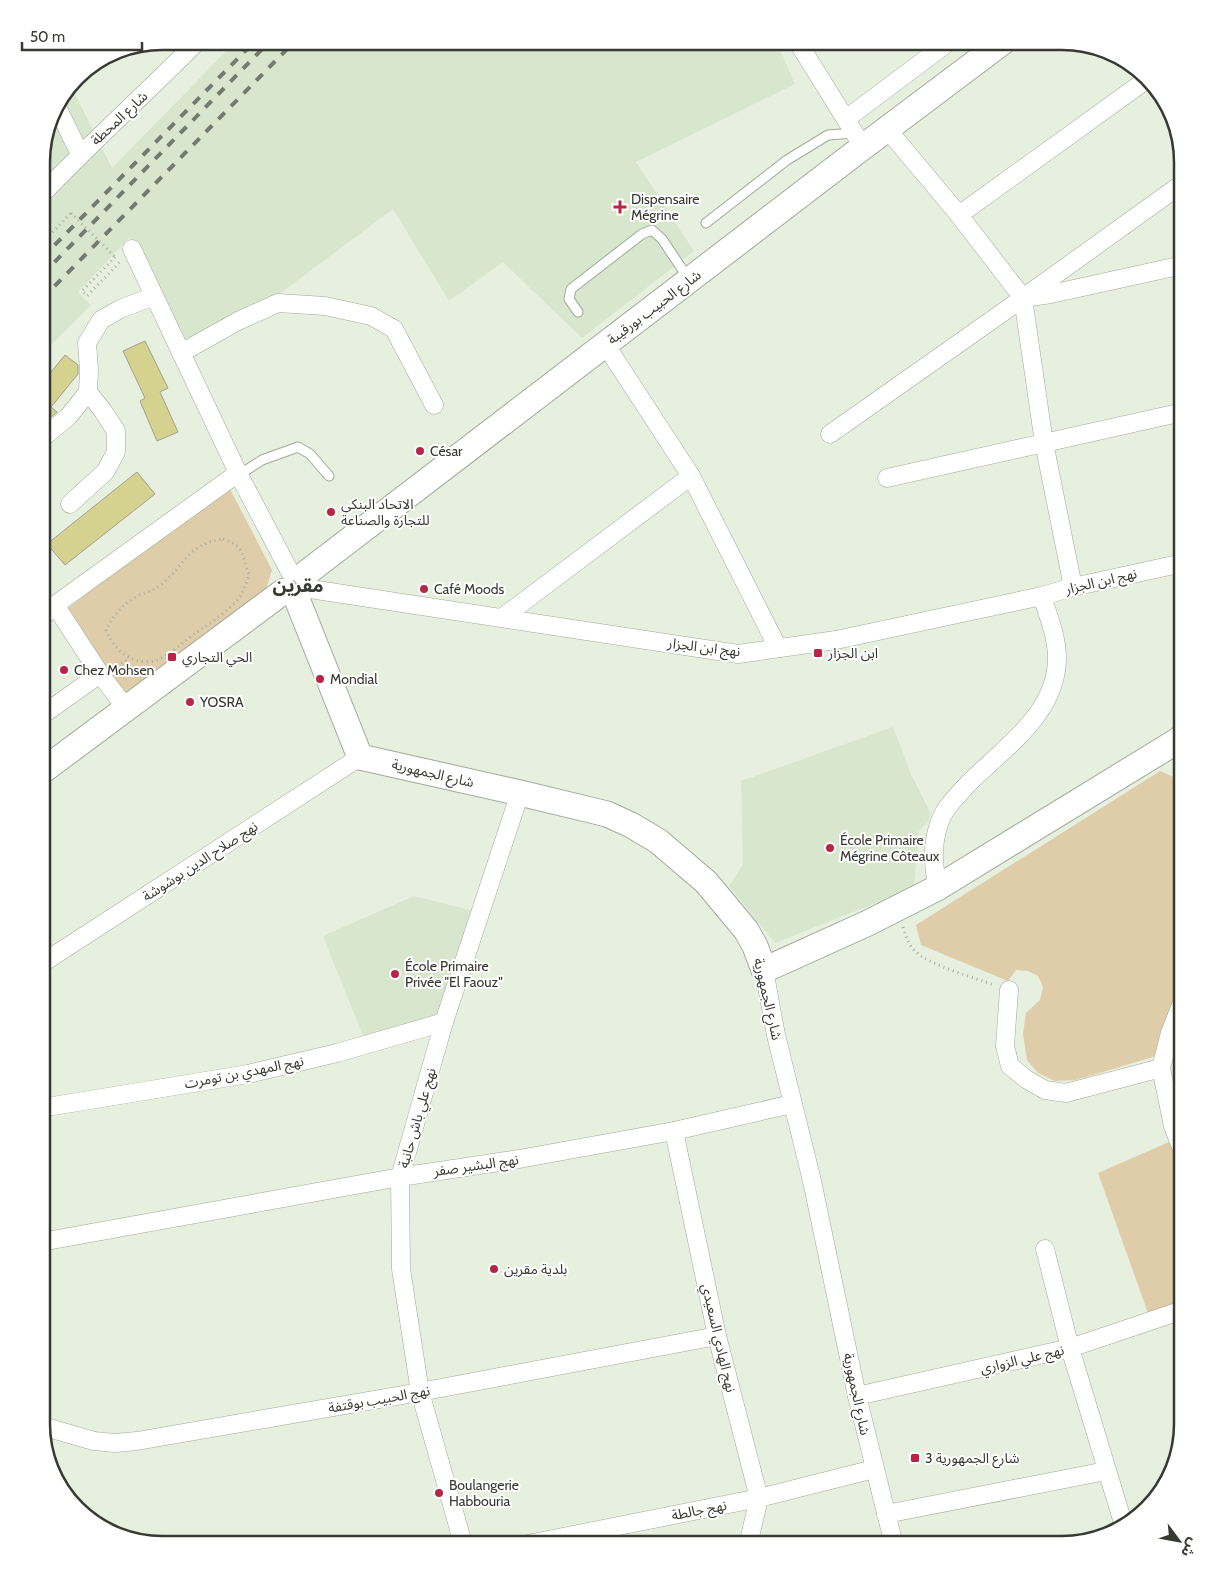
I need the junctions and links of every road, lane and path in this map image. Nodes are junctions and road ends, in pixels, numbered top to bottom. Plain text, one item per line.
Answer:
1 (189, 50) edge
2 (803, 50) edge
3 (942, 50) edge
4 (993, 50) edge
5 (1141, 83) edge
6 (61, 115) edge
7 (887, 129) junction
8 (854, 133) junction
9 (80, 154) junction
10 (50, 186) edge
11 (1174, 189) edge
12 (959, 215) junction
13 (706, 223) dead end
14 (50, 235) edge
15 (132, 249) joint
16 (1174, 267) edge
17 (689, 280) junction
18 (154, 296) junction
19 (1023, 298) junction
20 (578, 312) dead end
21 (605, 344) junction
22 (181, 353) junction
23 (88, 392) junction
24 (434, 405) dead end
25 (1174, 414) edge
26 (50, 432) edge
27 (830, 434) dead end
28 (1044, 443) junction
29 (238, 474) junction
30 (329, 476) dead end
31 (692, 476) junction
32 (887, 478) dead end
33 (70, 504) dead end
34 (1174, 564) edge
35 (297, 585) junction
36 (1073, 587) junction
37 (1042, 596) junction
38 (55, 605) junction
39 (50, 610) edge
40 (503, 617) junction
41 (778, 648) junction
42 (131, 658) junction
43 (117, 666) dead end
44 (100, 674) junction
45 (126, 708) junction
46 (50, 710) edge
47 (1174, 749) edge
48 (360, 757) junction
49 (50, 765) edge
50 (520, 793) junction
51 (937, 888) junction
52 (898, 909) junction
53 (50, 958) edge
54 (764, 970) junction
55 (1009, 990) joint
56 (444, 1022) junction
57 (1174, 1023) edge
58 (1161, 1068) junction
59 (792, 1104) junction
60 (50, 1107) edge
61 (1174, 1129) edge
62 (674, 1130) junction
63 (400, 1176) junction
64 (50, 1240) edge
65 (1045, 1249) dead end
66 (1174, 1313) edge
67 (717, 1336) junction
68 (1070, 1348) junction
69 (420, 1392) junction
70 (857, 1396) junction
71 (50, 1429) edge
72 (874, 1469) junction
73 (1106, 1471) junction
74 (759, 1498) junction
75 (886, 1514) junction
76 (1121, 1518) edge
77 (459, 1536) edge
78 (568, 1536) edge
79 (750, 1536) edge
80 (892, 1536) edge

1 - 9 street, شارع المحطة
2 - 8 street
3 - 8 street
4 - 7 street, شارع الحبيب بورقيبة
5 - 12 street
6 - 9 street
7 - 8 street, شارع الحبيب بورقيبة
7 - 12 street
8 - 13 lane
8 - 17 street, شارع الحبيب بورقيبة
9 - 10 street, شارع المحطة
11 - 19 street
12 - 19 street
14 - 15 path, bridge
15 - 18 street
16 - 19 street
17 - 20 lane
17 - 21 street, شارع الحبيب بورقيبة
18 - 22 street
18 - 23 street
19 - 27 street
19 - 28 street
21 - 31 street
21 - 35 street, شارع الحبيب بورقيبة
22 - 24 street
22 - 29 street
23 - 26 street
23 - 33 street
25 - 28 street
28 - 32 street
28 - 36 street
29 - 30 lane
29 - 35 street
29 - 38 street
31 - 40 street
31 - 41 street
34 - 36 street, نهج ابن الجزار
35 - 40 street, نهج ابن الجزار
35 - 45 street, شارع الحبيب بورقيبة
35 - 48 street
36 - 37 street, نهج ابن الجزار
37 - 41 street, نهج ابن الجزار
37 - 51 street
38 - 39 street
38 - 44 street
40 - 41 street, نهج ابن الجزار
42 - 42 path
42 - 43 path
44 - 45 street
44 - 46 street
45 - 49 street, شارع الحبيب بورقيبة
47 - 51 street
48 - 50 street, شارع الجمهورية
48 - 53 street, نهج صلاح الدين بوشوشة
50 - 54 street, شارع الجمهورية
50 - 56 street, نهج علي باش حانبة
51 - 52 street
52 - 54 street
52 - 55 path
54 - 59 street, شارع الجمهورية
55 - 58 street
56 - 60 street, نهج المهدي بن تومرت
56 - 63 street, نهج علي باش حانبة
57 - 58 street
58 - 61 street
59 - 62 street, نهج البشير صفر
59 - 70 street, شارع الجمهورية
62 - 63 street, نهج البشير صفر
62 - 67 street, نهج الهادي السعيدي
63 - 64 street, نهج البشير صفر
63 - 69 street, نهج علي باش حانبة
65 - 68 street
66 - 68 street, نهج علي الزواري
67 - 69 street, نهج الحبيب بوقتفة
67 - 74 street, نهج الهادي السعيدي
68 - 70 street, نهج علي الزواري
68 - 73 street
69 - 71 street, نهج الحبيب بوقتفة
69 - 77 street, نهج علي باش حانبة
70 - 72 street, شارع الجمهورية
72 - 74 street, نهج جالطة
72 - 75 street, شارع الجمهورية
73 - 75 street
73 - 76 street
74 - 78 street, نهج جالطة
74 - 79 street, نهج الهادي السعيدي
75 - 80 street, شارع الجمهورية

